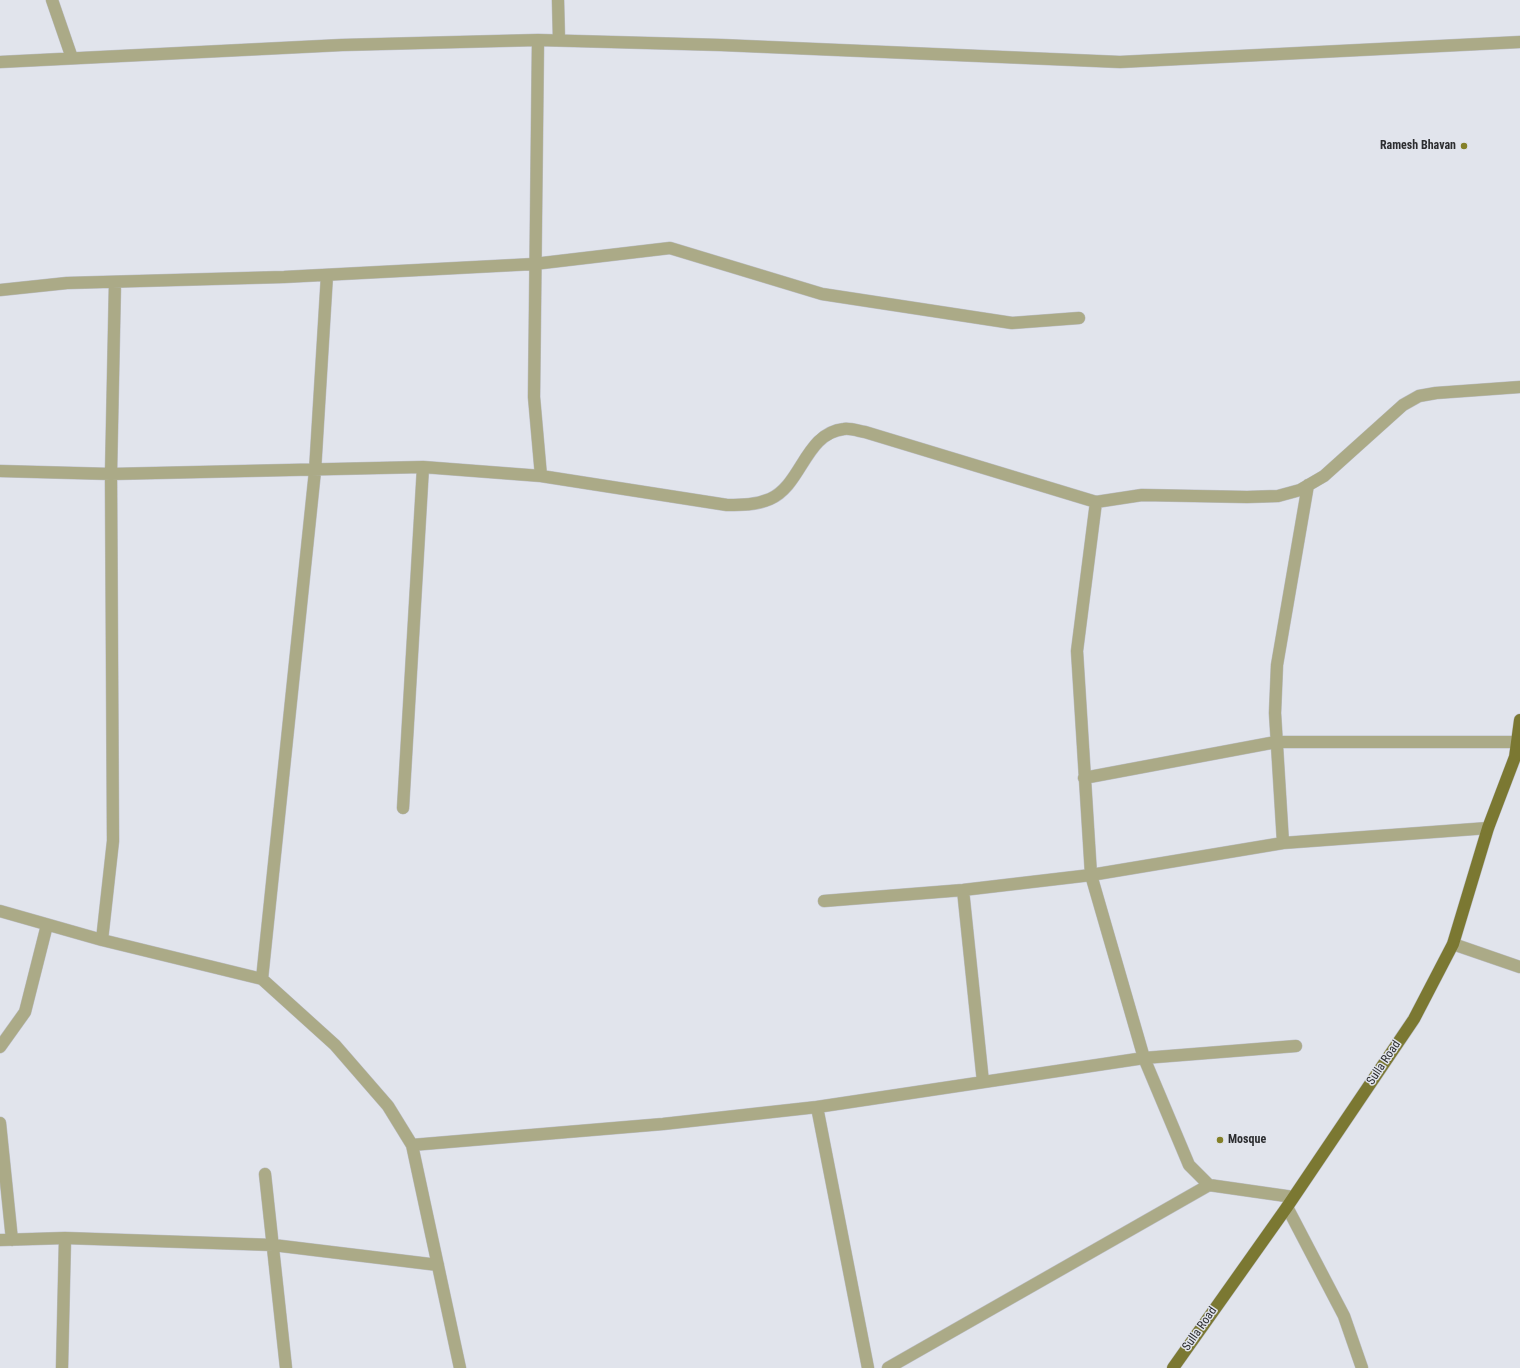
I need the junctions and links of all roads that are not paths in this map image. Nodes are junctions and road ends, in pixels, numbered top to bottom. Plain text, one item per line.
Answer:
1 (52, 0) edge
2 (558, 0) edge
3 (538, 40) junction
4 (559, 40) junction
5 (1520, 42) edge
6 (72, 58) junction
7 (0, 62) edge
8 (534, 264) junction
9 (327, 275) junction
10 (116, 282) junction
11 (0, 290) edge
12 (1079, 318) dead end
13 (1520, 387) edge
14 (423, 467) junction
15 (0, 471) edge
16 (315, 471) junction
17 (112, 474) junction
18 (541, 476) junction
19 (1308, 485) junction
20 (1096, 502) junction
21 (1520, 720) edge
22 (1276, 742) junction
23 (1517, 742) junction
24 (1517, 757) edge
25 (1084, 778) junction
26 (403, 808) dead end
27 (1488, 828) junction
28 (1283, 843) junction
29 (1091, 875) junction
30 (963, 890) junction
31 (824, 900) dead end
32 (0, 911) edge
33 (47, 924) junction
34 (102, 940) junction
35 (1453, 944) junction
36 (1520, 967) edge
37 (262, 979) junction
38 (1296, 1046) dead end
39 (0, 1047) edge
40 (1144, 1058) junction
41 (982, 1082) junction
42 (817, 1107) junction
43 (0, 1123) edge
44 (412, 1145) junction
45 (265, 1174) dead end
46 (1209, 1185) junction
47 (1290, 1202) junction
48 (65, 1238) junction
49 (6, 1240) edge
50 (273, 1246) junction
51 (438, 1265) junction
52 (62, 1368) edge
53 (286, 1368) edge
54 (460, 1368) edge
55 (868, 1368) edge
56 (888, 1368) edge
57 (1173, 1368) edge
58 (1362, 1368) edge

1 - 6 street
2 - 4 street
3 - 4 street
3 - 6 street
3 - 8 street
4 - 5 street
6 - 7 street
8 - 9 street
8 - 12 street
8 - 18 street
9 - 10 street
9 - 16 street
10 - 11 street
10 - 17 street
13 - 19 street
14 - 16 street
14 - 18 street
14 - 26 street
15 - 17 street
16 - 17 street
16 - 37 street
17 - 34 street
18 - 20 street
19 - 20 street
19 - 22 street
20 - 25 street
21 - 23 main road, Sulla Road
22 - 23 street
22 - 25 street
22 - 28 street
23 - 24 main road, Sulla Road
24 - 27 main road, Sulla Road
25 - 29 street
27 - 28 street
27 - 35 main road, Sulla Road
28 - 29 street
29 - 30 street
29 - 40 street
30 - 31 street
30 - 41 street
32 - 33 street
33 - 34 street
33 - 39 street
34 - 37 street
35 - 36 street
35 - 47 main road, Sulla Road
37 - 44 street
38 - 40 street
40 - 41 street
40 - 46 street
41 - 42 street
42 - 44 street
42 - 55 street
43 - 49 street
44 - 51 street
45 - 50 street
46 - 47 street
46 - 56 street
47 - 57 main road, Sulla Road
47 - 58 street
48 - 49 street
48 - 50 street
48 - 52 street
50 - 51 street
50 - 53 street
51 - 54 street

